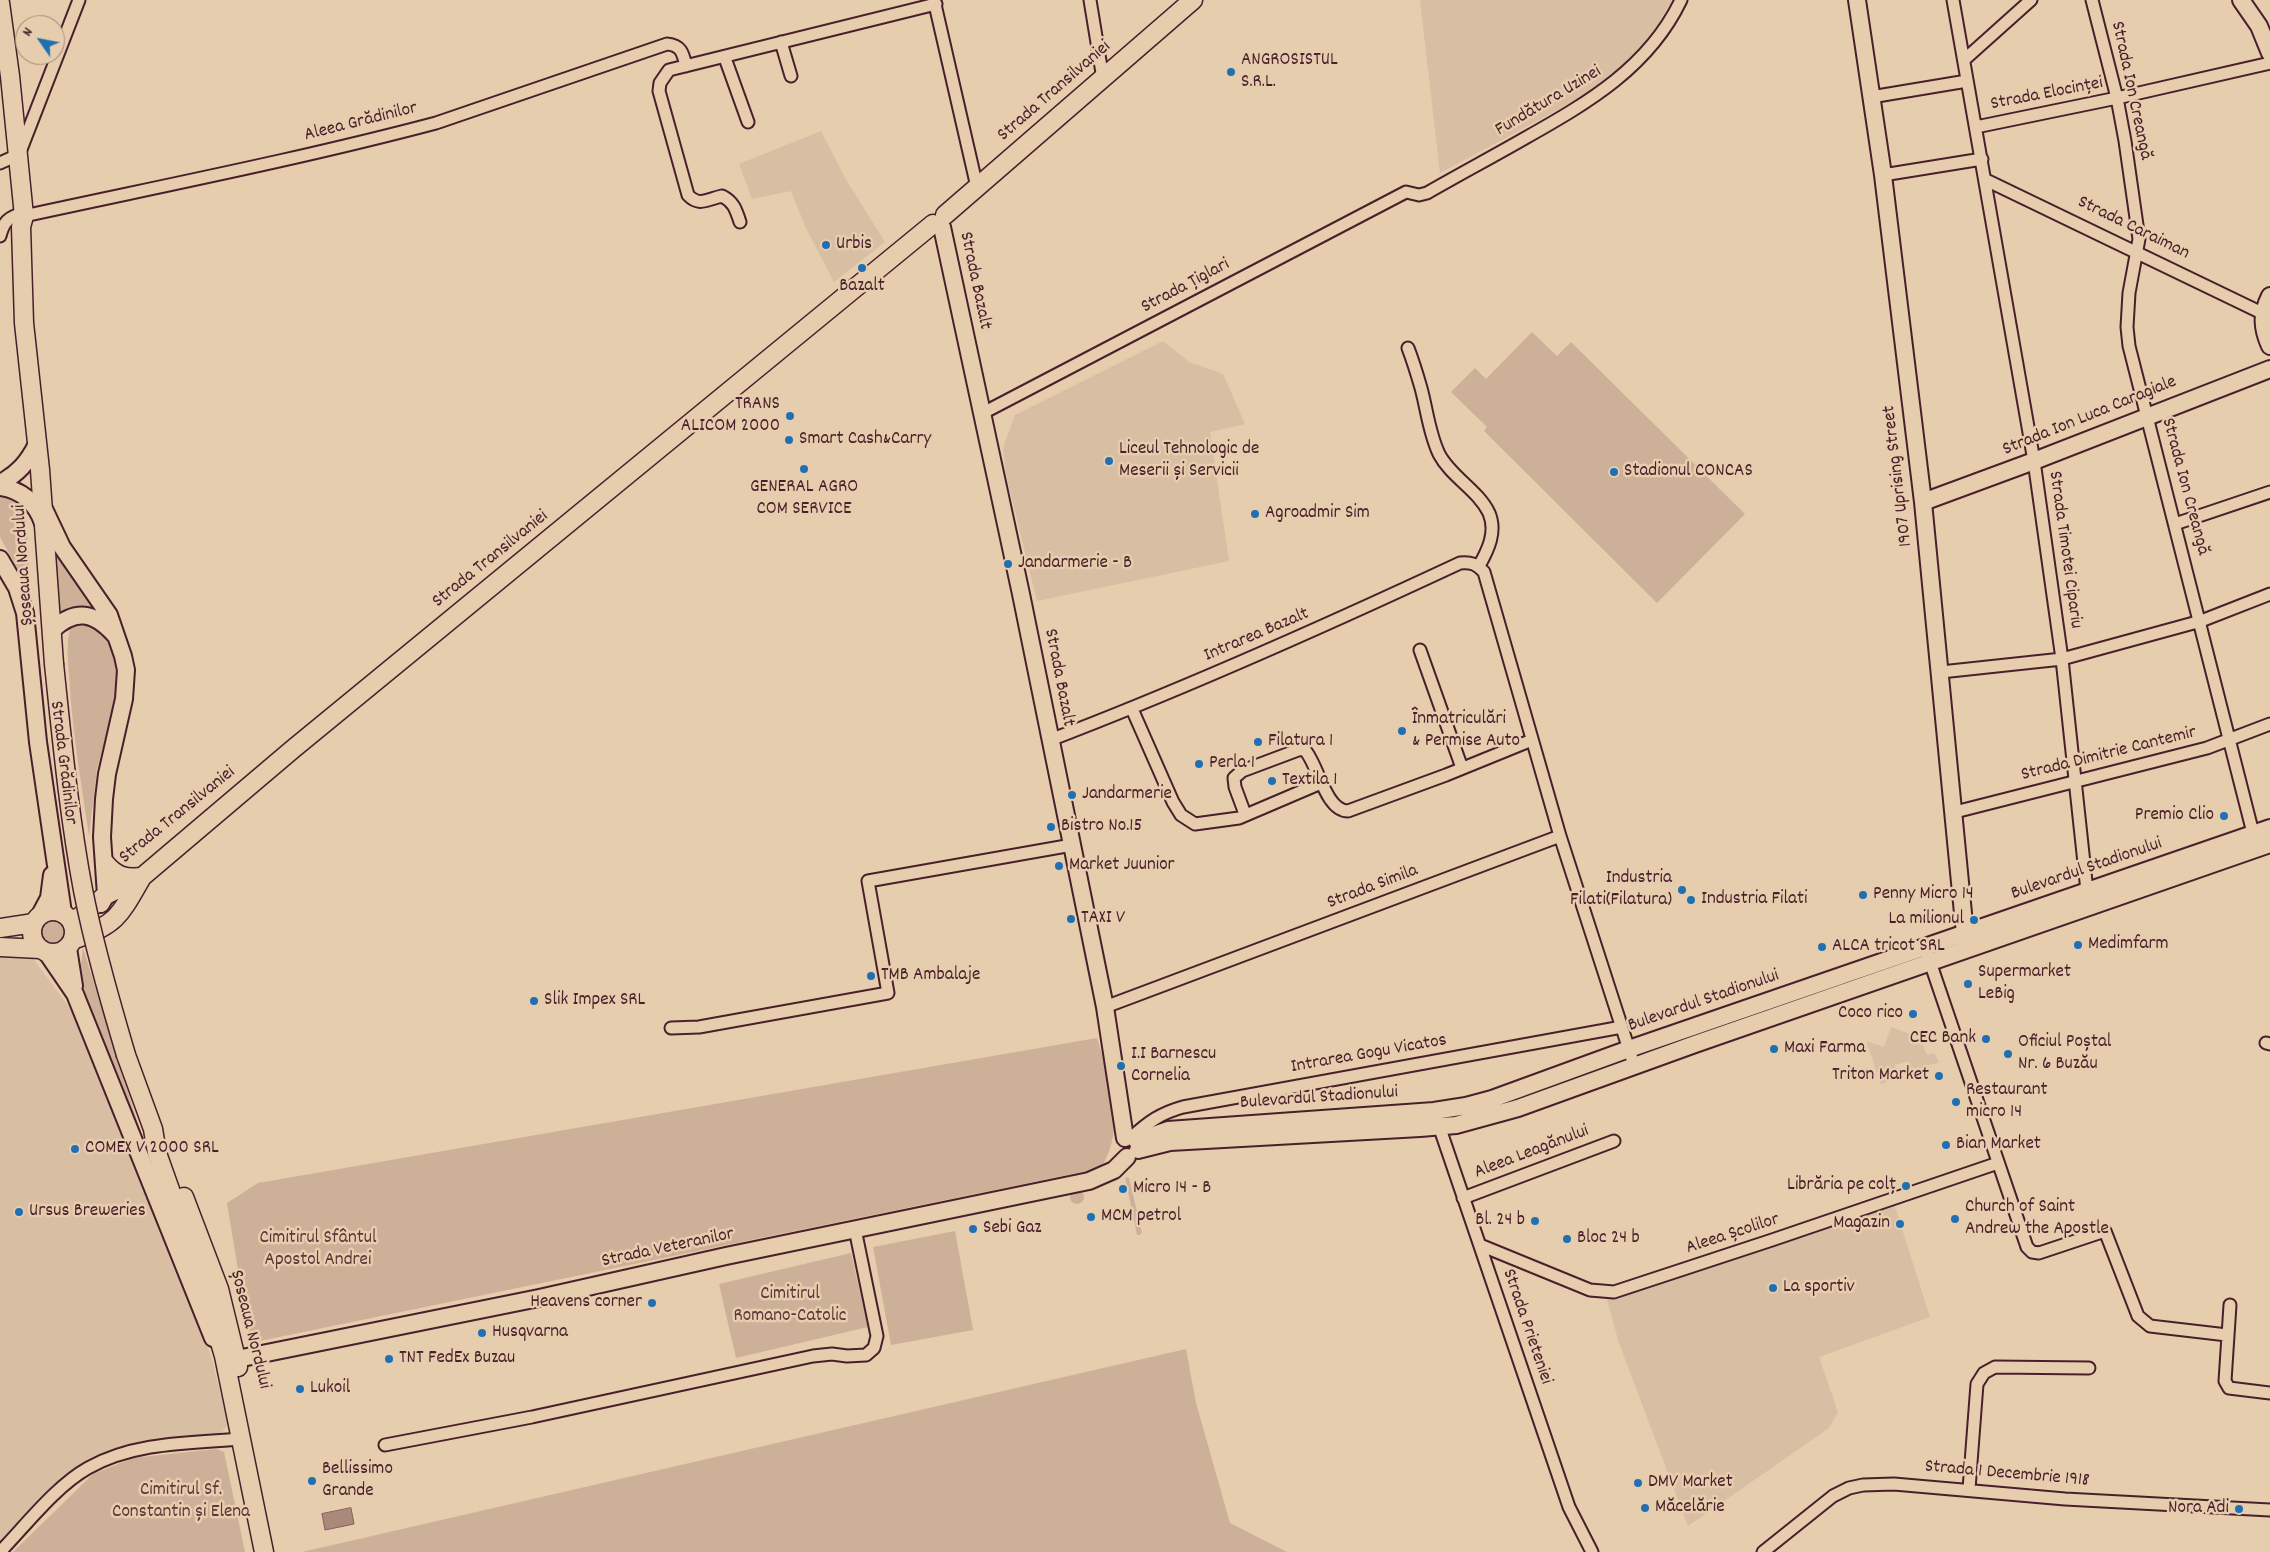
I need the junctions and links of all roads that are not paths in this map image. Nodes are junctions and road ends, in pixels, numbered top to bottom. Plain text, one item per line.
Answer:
1 (79, 0) edge
2 (1090, 0) edge
3 (1193, 0) edge
4 (1681, 0) edge
5 (1857, 0) edge
6 (1954, 0) edge
7 (2031, 0) edge
8 (2092, 0) edge
9 (2241, 0) edge
10 (935, 2) edge
11 (0, 3) edge
12 (781, 42) junction
13 (2270, 53) edge
14 (725, 58) junction
15 (1964, 60) junction
16 (0, 63) edge
17 (2270, 63) edge
18 (686, 66) junction
19 (791, 76) dead end
20 (1103, 79) junction
21 (1967, 81) junction
22 (1871, 97) junction
23 (2116, 98) junction
24 (748, 122) dead end
25 (1976, 127) junction
26 (10, 159) edge
27 (1982, 159) junction
28 (1882, 175) junction
29 (1986, 180) junction
30 (978, 187) junction
31 (1406, 192) joint
32 (21, 219) junction
33 (740, 222) dead end
34 (940, 222) junction
35 (0, 236) edge
36 (2137, 253) junction
37 (2270, 296) edge
38 (2264, 314) junction
39 (2270, 346) edge
40 (1408, 348) dead end
41 (2270, 368) edge
42 (983, 414) junction
43 (2147, 415) junction
44 (37, 444) junction
45 (2034, 461) junction
46 (0, 483) edge
47 (0, 487) edge
48 (2270, 492) edge
49 (42, 502) junction
50 (1923, 502) junction
51 (44, 523) junction
52 (2175, 524) junction
53 (0, 558) edge
54 (1477, 565) junction
55 (2270, 594) edge
56 (2200, 621) junction
57 (52, 630) junction
58 (117, 638) junction
59 (1420, 650) dead end
60 (2062, 659) junction
61 (1941, 672) junction
62 (1132, 709) junction
63 (2270, 724) edge
64 (1050, 740) junction
65 (1532, 740) junction
66 (2231, 740) junction
67 (1462, 768) junction
68 (2075, 782) junction
69 (1321, 783) junction
70 (1955, 812) junction
71 (1245, 814) junction
72 (2270, 828) edge
73 (2253, 833) junction
74 (1560, 836) junction
75 (2270, 844) edge
76 (1072, 845) junction
77 (54, 858) junction
78 (105, 863) junction
79 (142, 876) junction
80 (2087, 891) junction
81 (106, 895) junction
82 (37, 919) junction
83 (0, 928) edge
84 (70, 929) junction
85 (1966, 941) junction
86 (0, 947) edge
87 (43, 951) junction
88 (1927, 954) junction
89 (75, 994) junction
90 (1105, 1007) junction
91 (1622, 1027) junction
92 (671, 1028) dead end
93 (1629, 1049) junction
94 (1634, 1065) junction
95 (1436, 1118) junction
96 (1614, 1141) dead end
97 (1130, 1146) junction
98 (1998, 1163) junction
99 (1462, 1198) junction
100 (855, 1230) junction
101 (1480, 1245) junction
102 (2230, 1305) dead end
103 (2227, 1335) junction
104 (232, 1364) junction
105 (2090, 1368) dead end
106 (2270, 1393) edge
107 (241, 1439) junction
108 (385, 1445) dead end
109 (1969, 1489) junction
110 (2270, 1510) edge
111 (0, 1552) edge
112 (264, 1552) edge
113 (272, 1552) edge
114 (1592, 1552) edge
115 (1763, 1552) edge

1 - 26 street
2 - 20 street
3 - 20 main road, Strada Transilvaniei
4 - 31 street, Fundătura Uzinei
5 - 22 street, 1907 Uprising Street
6 - 15 street, Strada Timotei Cipariu
7 - 15 street
8 - 23 street, Strada Ion Creangă
9 - 13 street
10 - 12 street
10 - 30 street
11 - 26 main road, Șoseaua Nordului
12 - 14 street
12 - 19 street
14 - 18 street
14 - 24 street
15 - 21 street, Strada Timotei Cipariu
16 - 26 main road, Șoseaua Nordului
17 - 23 street, Strada Elocinței
18 - 32 street, Aleea Grădinilor
18 - 33 street
20 - 30 main road, Strada Transilvaniei
21 - 22 street
21 - 25 street, Strada Timotei Cipariu
22 - 28 street, 1907 Uprising Street
23 - 25 street, Strada Elocinței
23 - 36 street, Strada Ion Creangă
25 - 27 street, Strada Timotei Cipariu
26 - 32 main road, Șoseaua Nordului
27 - 28 street
27 - 29 street, Strada Timotei Cipariu
28 - 50 street, 1907 Uprising Street
29 - 36 street, Strada Caraiman
29 - 45 street, Strada Timotei Cipariu
30 - 34 main road, Strada Transilvaniei
31 - 42 street, Strada Țiglari
32 - 35 street
32 - 44 main road, Șoseaua Nordului
34 - 42 street, Strada Bazalt
34 - 79 main road, Strada Transilvaniei
36 - 38 street, Strada Caraiman
36 - 43 street, Strada Ion Creangă
37 - 38 street
38 - 39 street
40 - 54 street
41 - 43 street, Strada Ion Luca Caragiale
42 - 64 street, Strada Bazalt
43 - 45 street, Strada Ion Luca Caragiale
43 - 52 street, Strada Ion Creangă
44 - 46 street
44 - 49 main road, Șoseaua Nordului
45 - 50 street, Strada Ion Luca Caragiale
45 - 60 street, Strada Timotei Cipariu
47 - 51 street
48 - 52 street
49 - 51 main road, Șoseaua Nordului
49 - 58 street
50 - 61 street, 1907 Uprising Street
51 - 57 main road, Șoseaua Nordului
52 - 56 street, Strada Ion Creangă
53 - 77 street, Strada Grădinilor
54 - 62 street, Intrarea Bazalt
54 - 65 street
55 - 56 street
56 - 60 street
56 - 66 street, Strada Ion Creangă
57 - 58 street
57 - 104 main road, Șoseaua Nordului, bridge
58 - 78 street
59 - 67 street
60 - 61 street
60 - 68 street, Strada Timotei Cipariu
61 - 70 street, 1907 Uprising Street
62 - 64 street, Intrarea Bazalt
62 - 71 street
63 - 66 street, Strada Dimitrie Cantemir
64 - 76 street, Strada Bazalt
65 - 67 street
65 - 74 street
66 - 68 street, Strada Dimitrie Cantemir
66 - 73 street, Strada Ion Creangă
67 - 69 street
68 - 70 street, Strada Dimitrie Cantemir
68 - 80 street, Strada Timotei Cipariu
69 - 71 street
69 - 71 street
70 - 85 street, 1907 Uprising Street
72 - 73 street, Bulevardul Stadionului
73 - 80 street, Bulevardul Stadionului
74 - 90 street, Strada Simila
74 - 91 street
75 - 85 street, Bulevardul Stadionului
76 - 90 street, Strada Bazalt
76 - 92 street
77 - 82 street
77 - 84 street, Șoseaua Nordului
78 - 79 main road
78 - 81 street
78 - 84 street
79 - 81 main road, Strada Transilvaniei
79 - 84 main road
80 - 85 street, Bulevardul Stadionului
81 - 84 main road, Strada Transilvaniei
82 - 83 main road
82 - 84 main road
82 - 87 main road
84 - 87 main road
84 - 89 street, Șoseaua Nordului
85 - 88 street, Bulevardul Stadionului
86 - 87 main road
87 - 89 street, Șoseaua Nordului
88 - 93 street, Bulevardul Stadionului
88 - 94 street, Bulevardul Stadionului
88 - 98 street
89 - 104 street, Șoseaua Nordului
90 - 97 street, Strada Bazalt
91 - 93 street
91 - 97 street, Intrarea Gogu Vicatos
93 - 94 street
93 - 95 street, Bulevardul Stadionului
94 - 95 street, Bulevardul Stadionului
95 - 97 street, Bulevardul Stadionului
95 - 99 street, Strada Prieteniei
96 - 99 street, Aleea Leagănului
97 - 100 street, Strada Veteranilor
98 - 101 street, Aleea Școlilor
98 - 103 street
99 - 101 street, Strada Prieteniei
100 - 104 street, Strada Veteranilor
100 - 108 street
101 - 114 street, Strada Prieteniei
102 - 103 street
103 - 106 street
104 - 107 main road, Șoseaua Nordului
104 - 113 main road, Șoseaua Nordului
105 - 109 street
107 - 111 street
107 - 112 main road, Șoseaua Nordului
109 - 110 street, Strada 1 Decembrie 1918
109 - 115 street, Strada 1 Decembrie 1918

